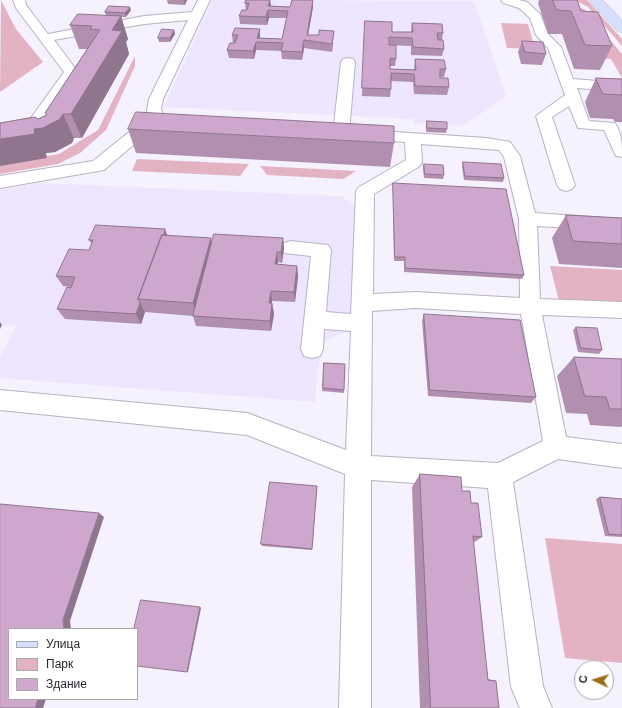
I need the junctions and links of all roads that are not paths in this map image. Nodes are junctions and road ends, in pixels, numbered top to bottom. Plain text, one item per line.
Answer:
1 (19, 0) edge
2 (204, 0) edge
3 (507, 0) edge
4 (595, 0) edge
5 (197, 15) junction
6 (622, 28) edge
7 (45, 38) junction
8 (348, 62) dead end
9 (622, 87) edge
10 (570, 90) junction
11 (156, 118) junction
12 (193, 125) edge
13 (0, 129) edge
14 (325, 132) edge
15 (341, 133) junction
16 (413, 138) junction
17 (622, 152) edge
18 (0, 182) edge
19 (566, 185) dead end
20 (528, 218) junction
21 (622, 224) edge
22 (291, 248) dead end
23 (530, 306) junction
24 (622, 310) edge
25 (363, 313) junction
26 (315, 320) junction
27 (312, 349) dead end
28 (0, 400) edge
29 (556, 447) junction
30 (622, 456) edge
31 (358, 467) junction
32 (499, 476) junction
33 (355, 708) edge
34 (536, 708) edge

1 - 7 lane
2 - 5 lane
3 - 10 lane
4 - 6 main road
5 - 7 lane
5 - 11 lane
7 - 13 lane
8 - 15 lane
9 - 10 lane
10 - 17 lane
10 - 19 lane
11 - 12 lane
11 - 18 lane
14 - 15 lane
15 - 16 lane
16 - 20 lane
16 - 25 lane
20 - 21 lane
20 - 23 lane
22 - 26 lane
23 - 24 lane
23 - 25 lane
23 - 29 lane
25 - 26 lane
25 - 31 lane
26 - 27 lane
28 - 31 lane
29 - 30 lane
29 - 32 lane
31 - 32 lane
31 - 33 lane
32 - 34 lane

